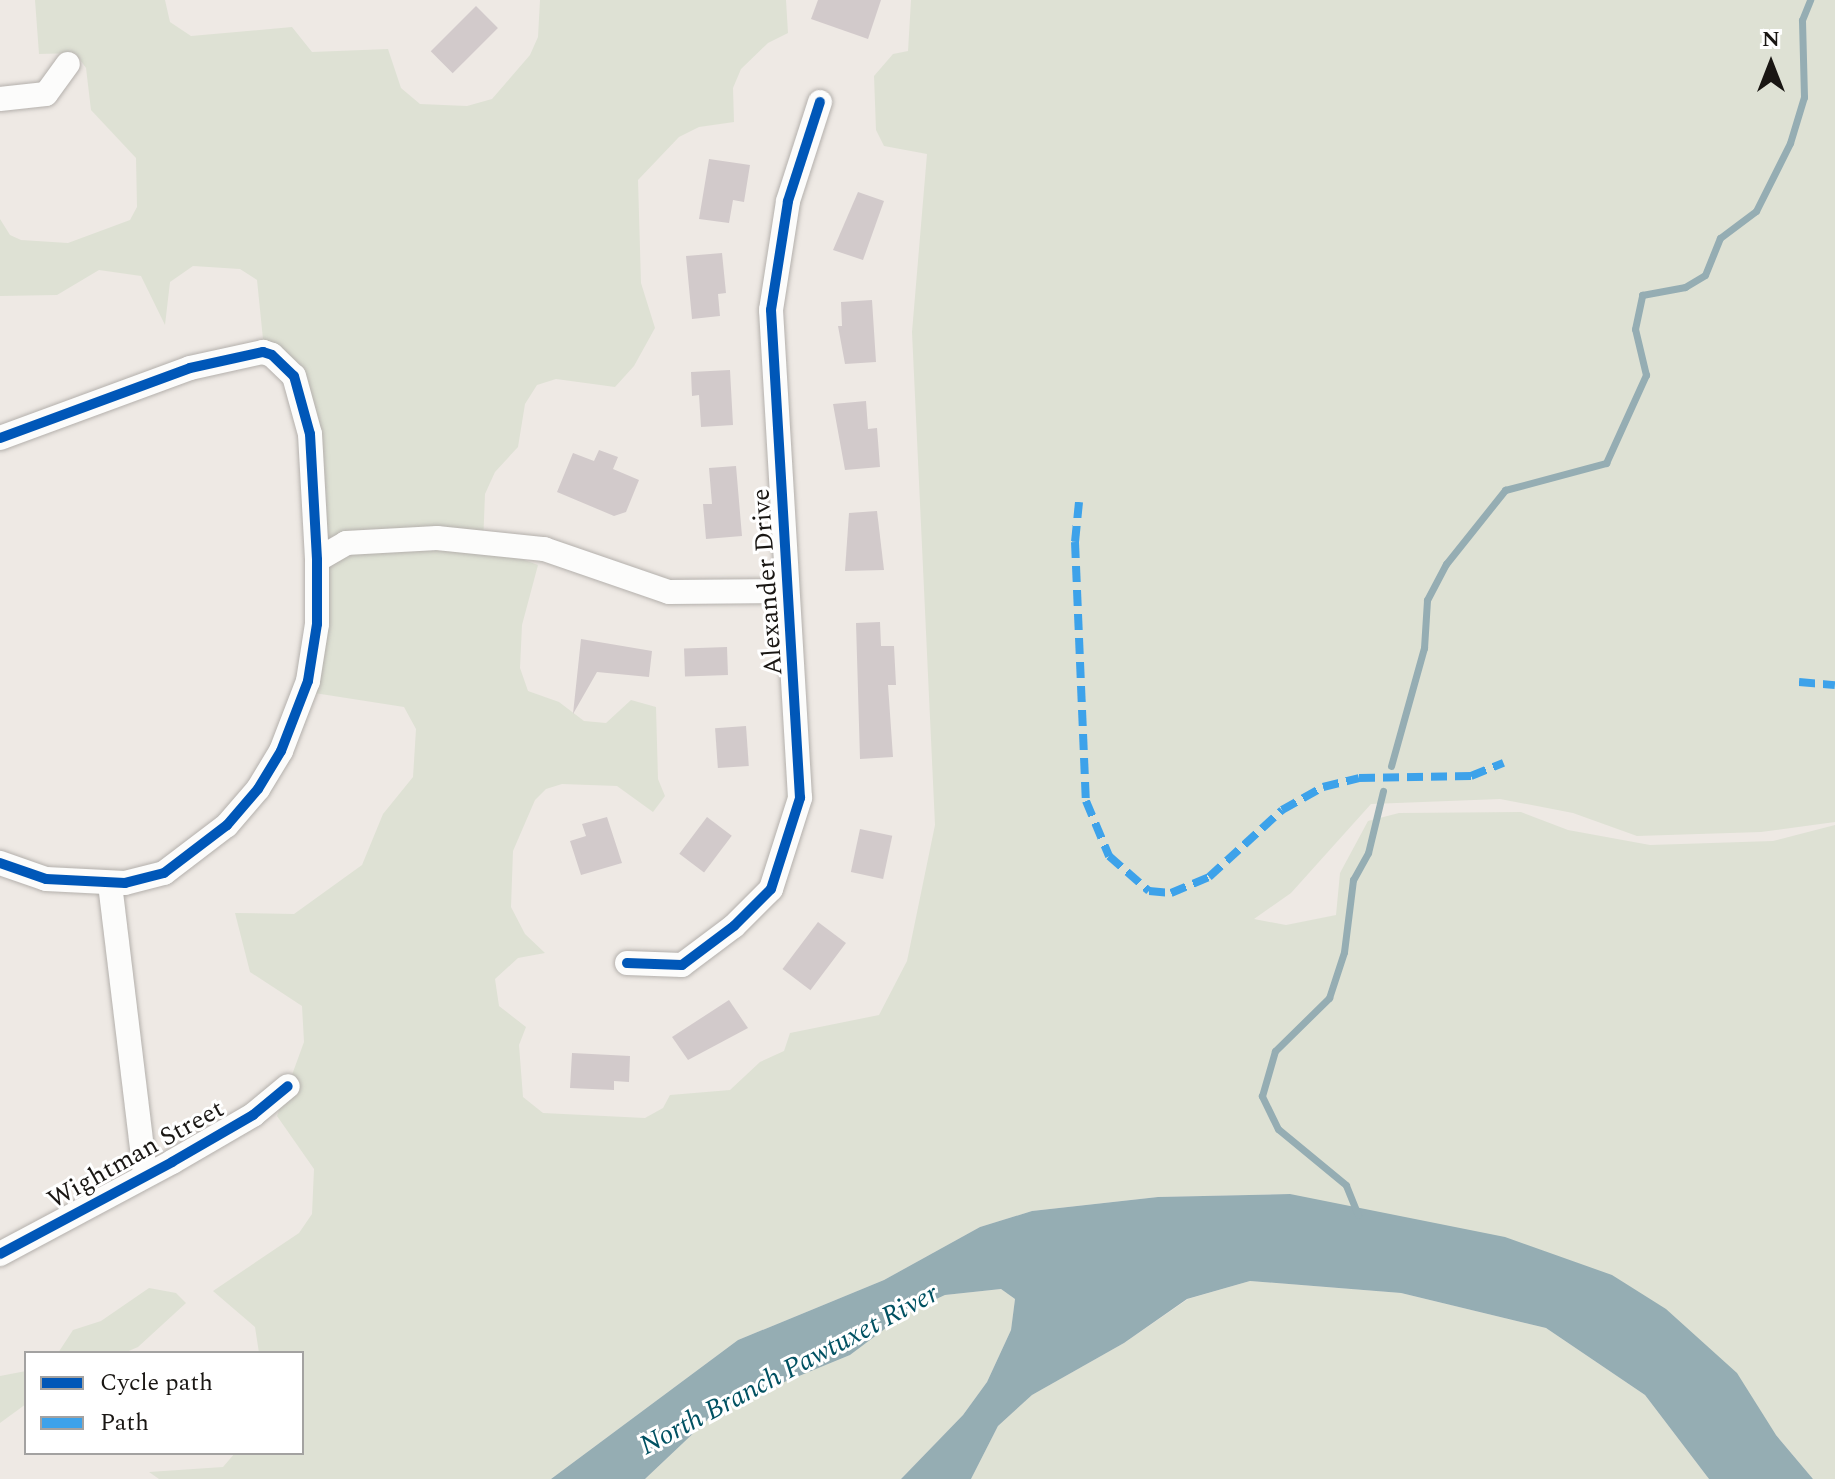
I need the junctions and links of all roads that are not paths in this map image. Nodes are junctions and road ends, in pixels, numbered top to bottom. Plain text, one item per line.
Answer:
1 (68, 64) dead end
2 (0, 99) edge
3 (820, 102) dead end
4 (0, 438) edge
5 (317, 560) junction
6 (786, 591) junction
7 (0, 863) edge
8 (110, 884) junction
9 (627, 963) dead end
10 (288, 1086) dead end
11 (145, 1173) junction
12 (0, 1254) edge

1 - 2 street
3 - 6 street, Alexander Drive
4 - 5 street
5 - 6 street
5 - 8 street
6 - 9 street, Alexander Drive
7 - 8 street
8 - 11 street, Wightman Street
10 - 11 street, Wightman Street
11 - 12 street, Wightman Street

